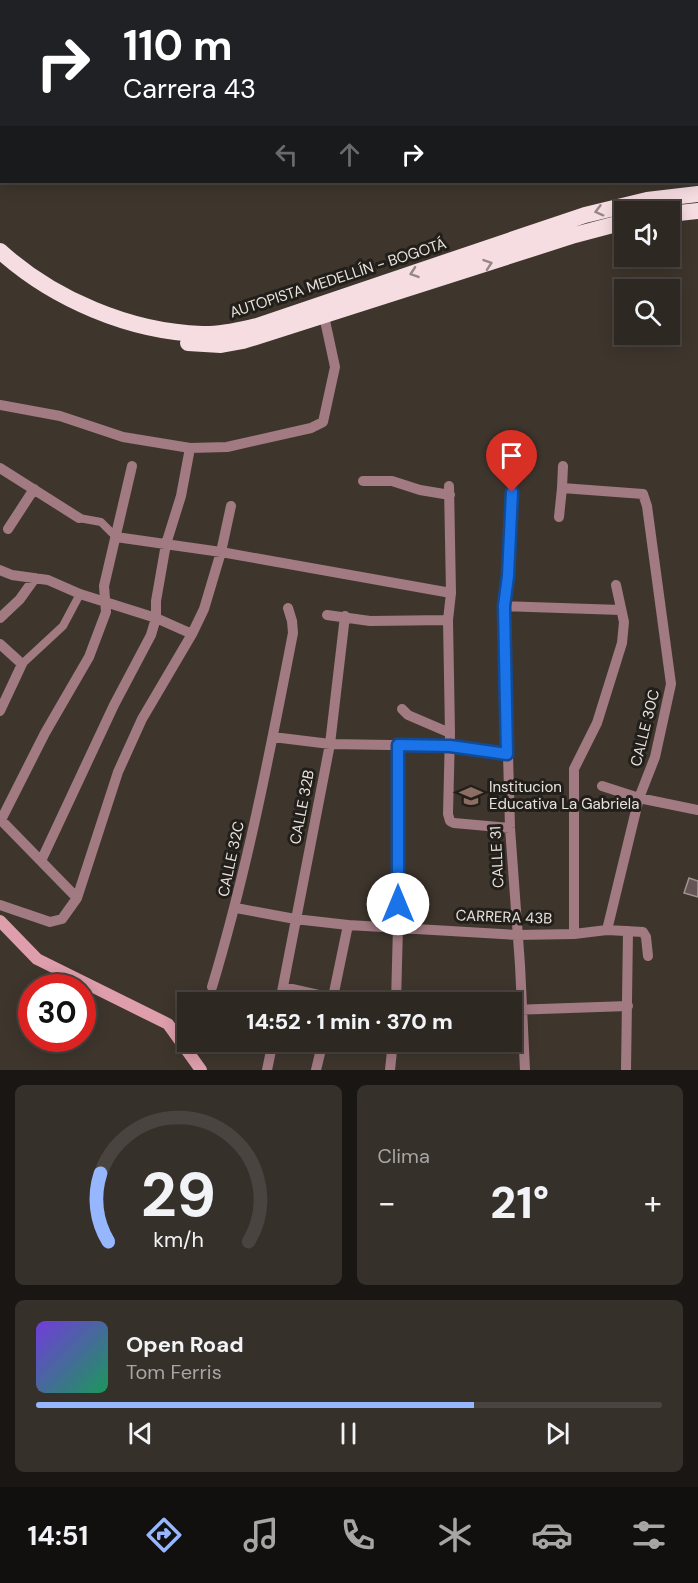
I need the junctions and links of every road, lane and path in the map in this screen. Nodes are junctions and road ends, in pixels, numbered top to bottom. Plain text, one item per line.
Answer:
1 (698, 194) edge
2 (698, 211) edge
3 (680, 213) edge
4 (614, 225) edge
5 (0, 251) edge
6 (0, 263) edge
7 (324, 316) junction
8 (0, 405) edge
9 (190, 448) junction
10 (132, 466) dead end
11 (563, 466) dead end
12 (0, 468) edge
13 (363, 482) dead end
14 (562, 488) junction
15 (34, 489) junction
16 (512, 492) dead end
17 (231, 506) dead end
18 (560, 517) dead end
19 (79, 518) joint
20 (8, 529) dead end
21 (116, 537) junction
22 (166, 544) junction
23 (221, 552) junction
24 (0, 570) edge
25 (35, 578) junction
26 (616, 585) dead end
27 (451, 593) junction
28 (80, 594) junction
29 (104, 601) junction
30 (504, 606) junction
31 (288, 608) dead end
32 (621, 610) junction
33 (327, 615) dead end
34 (345, 616) junction
35 (0, 618) edge
36 (156, 618) junction
37 (448, 620) junction
38 (192, 634) junction
39 (0, 644) edge
40 (22, 664) junction
41 (402, 709) dead end
42 (0, 711) edge
43 (450, 733) junction
44 (273, 736) junction
45 (330, 744) junction
46 (398, 745) junction
47 (450, 746) junction
48 (507, 754) junction
49 (602, 786) dead end
50 (639, 798) junction
51 (698, 810) edge
52 (0, 820) edge
53 (510, 828) junction
54 (41, 861) junction
55 (77, 898) junction
56 (0, 905) edge
57 (236, 908) junction
58 (295, 919) junction
59 (0, 921) edge
60 (348, 925) junction
61 (398, 926) junction
62 (607, 930) junction
63 (628, 931) junction
64 (574, 934) junction
65 (517, 935) junction
66 (648, 956) dead end
67 (213, 987) dead end
68 (283, 987) junction
69 (282, 992) edge
70 (302, 992) edge
71 (334, 992) edge
72 (396, 992) edge
73 (516, 992) edge
74 (628, 1006) junction
75 (522, 1010) edge
76 (522, 1050) edge
77 (271, 1052) edge
78 (320, 1052) edge
79 (392, 1052) edge
80 (201, 1070) edge
81 (267, 1070) edge
82 (316, 1070) edge
83 (390, 1070) edge
84 (525, 1070) edge
85 (626, 1070) edge

1 -> 5 highway, AUTOPISTA MEDELLÍN - BOGOTÁ
2 - 3 highway
7 -> 4 highway, AUTOPISTA MEDELLÍN - BOGOTÁ
6 - 7 highway, AUTOPISTA MEDELLÍN - BOGOTÁ
7 - 9 street
8 - 9 street
9 - 22 street
10 - 21 street
11 - 14 street
12 - 15 street
13 - 27 street
14 - 18 street
14 - 50 street, CALLE 30C
15 - 19 street
15 - 20 street
16 - 30 street, CALLE 31
17 - 23 street
19 - 21 street
21 - 22 street
21 - 29 street
22 - 23 street
22 - 36 street
23 - 27 street
23 - 38 street
24 - 25 street
25 - 28 street
25 - 35 street
26 - 32 street
27 - 37 street
28 - 29 street
28 - 40 street
29 - 36 street
29 - 52 street
30 - 32 street
30 - 48 street, CALLE 31
31 - 44 street, CALLE 32C
32 - 64 street
33 - 34 street
34 - 37 street
34 - 45 street, CALLE 32B
36 - 38 street
36 - 54 street
37 - 43 street
38 - 55 street
39 - 40 street
40 - 42 street
41 - 43 street
43 - 47 street
44 - 45 street
44 - 57 street, CALLE 32C
45 - 46 street
45 - 58 street, CALLE 32B
46 - 47 street
46 - 61 street
47 - 48 street
47 - 53 street
48 - 53 street, CALLE 31
49 - 50 street
50 - 51 street
50 - 62 street, CALLE 30C
52 - 54 street
53 - 65 street, CALLE 31
54 - 55 street
55 - 56 street
57 - 58 street, CARRERA 43B
57 - 67 street, CALLE 32C
58 - 60 street, CARRERA 43B
58 - 68 street, CALLE 32B
59 - 80 main road
60 - 61 street, CARRERA 43B
60 - 71 street
61 - 65 street, CARRERA 43B
61 - 72 street
62 - 63 street, CARRERA 43B
62 - 64 street, CARRERA 43B
63 - 66 street
63 - 74 street
64 - 65 street, CARRERA 43B
65 - 73 street, CALLE 31
68 - 69 street, CALLE 32B
68 - 70 street
74 - 75 street
74 - 85 street
76 - 84 street, CALLE 31
77 - 81 street
78 - 82 street
79 - 83 street

